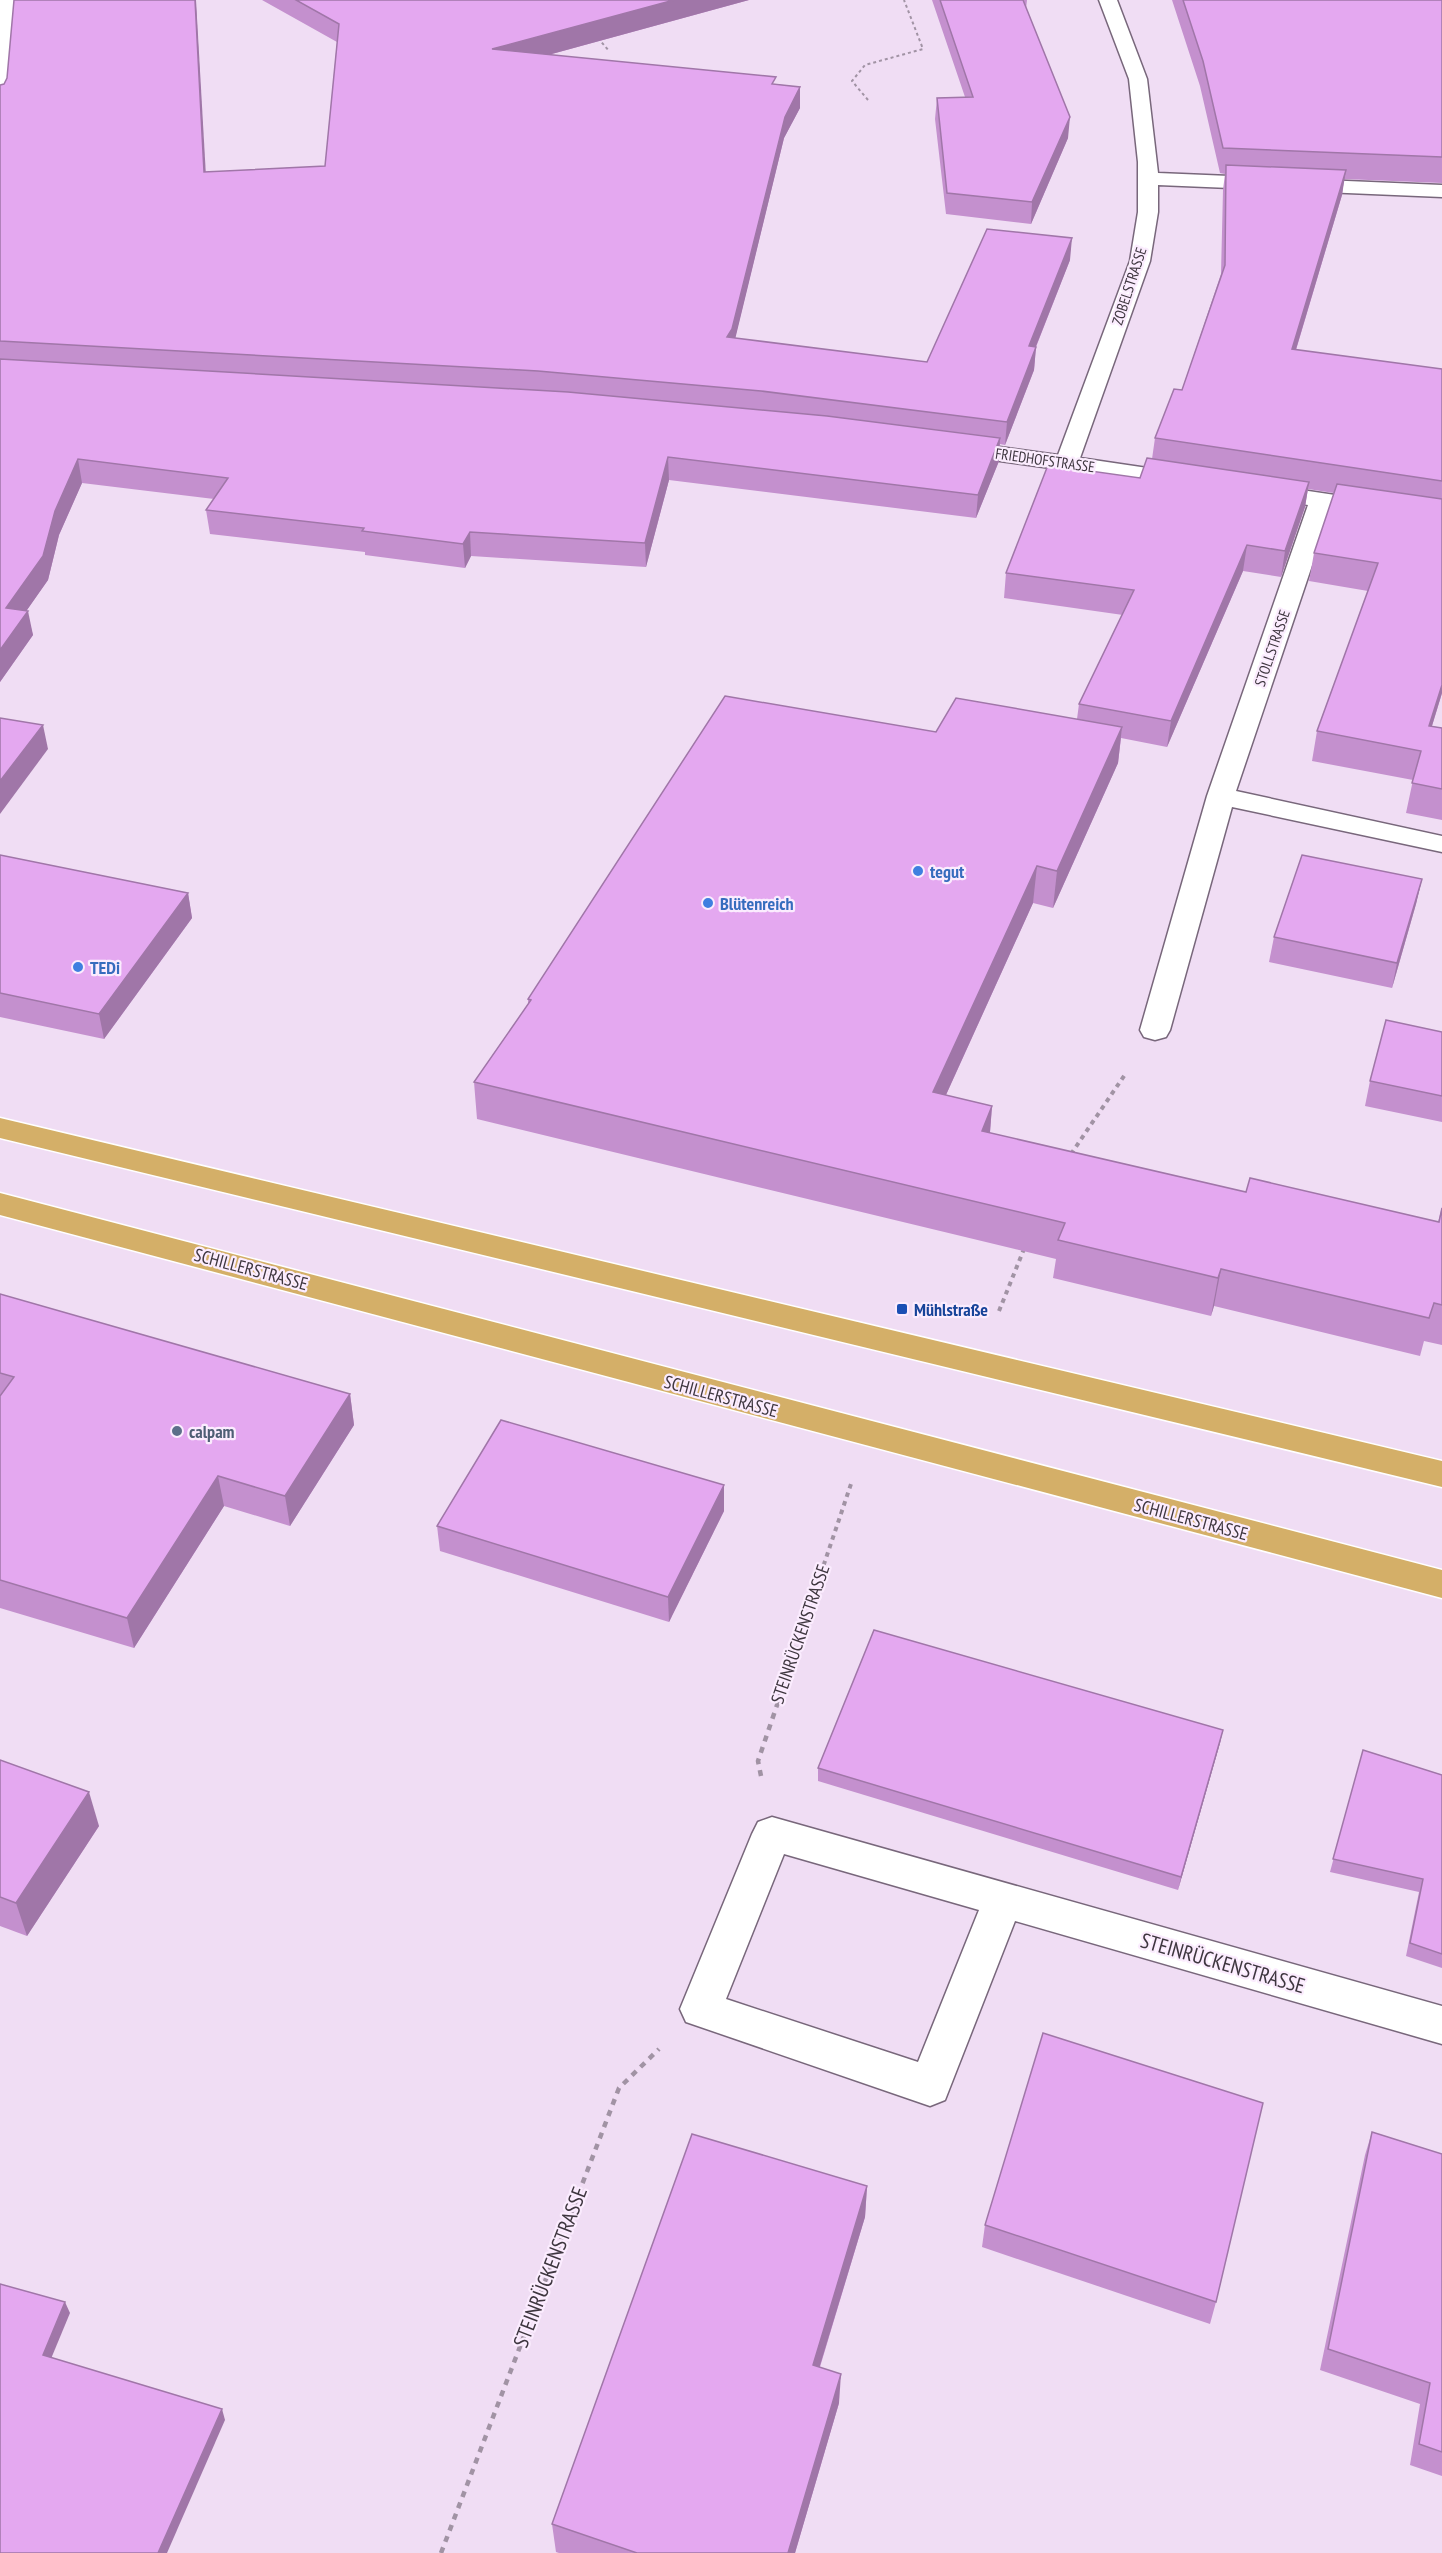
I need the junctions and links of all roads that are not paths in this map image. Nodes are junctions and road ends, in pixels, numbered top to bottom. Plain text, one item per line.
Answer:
1 (1108, 0) edge
2 (27, 8) edge
3 (5, 9) edge
4 (0, 99) edge
5 (1148, 178) junction
6 (1442, 191) edge
7 (938, 446) edge
8 (1067, 462) junction
9 (1206, 483) edge
10 (1241, 488) edge
11 (1322, 500) junction
12 (1442, 518) edge
13 (1221, 796) junction
14 (1442, 844) edge
15 (1155, 1030) road end
16 (0, 1128) edge
17 (0, 1204) edge
18 (1442, 1474) edge
19 (1442, 1584) edge
20 (1003, 1900) junction
21 (1442, 2025) edge

1 - 5 street, ZOBELSTRASSE
2 - 3 street
3 - 4 street
5 - 6 street
5 - 8 street, ZOBELSTRASSE
7 - 8 street, FRIEDHOFSTRASSE
8 - 9 street, FRIEDHOFSTRASSE
10 - 11 street
11 - 12 street
11 - 13 street, STOLLSTRASSE
13 - 14 street
13 - 15 street, STOLLSTRASSE
16 - 18 main road
17 - 19 main road, SCHILLERSTRASSE
20 - 20 street, STEINRÜCKENSTRASSE
20 - 21 street, STEINRÜCKENSTRASSE

